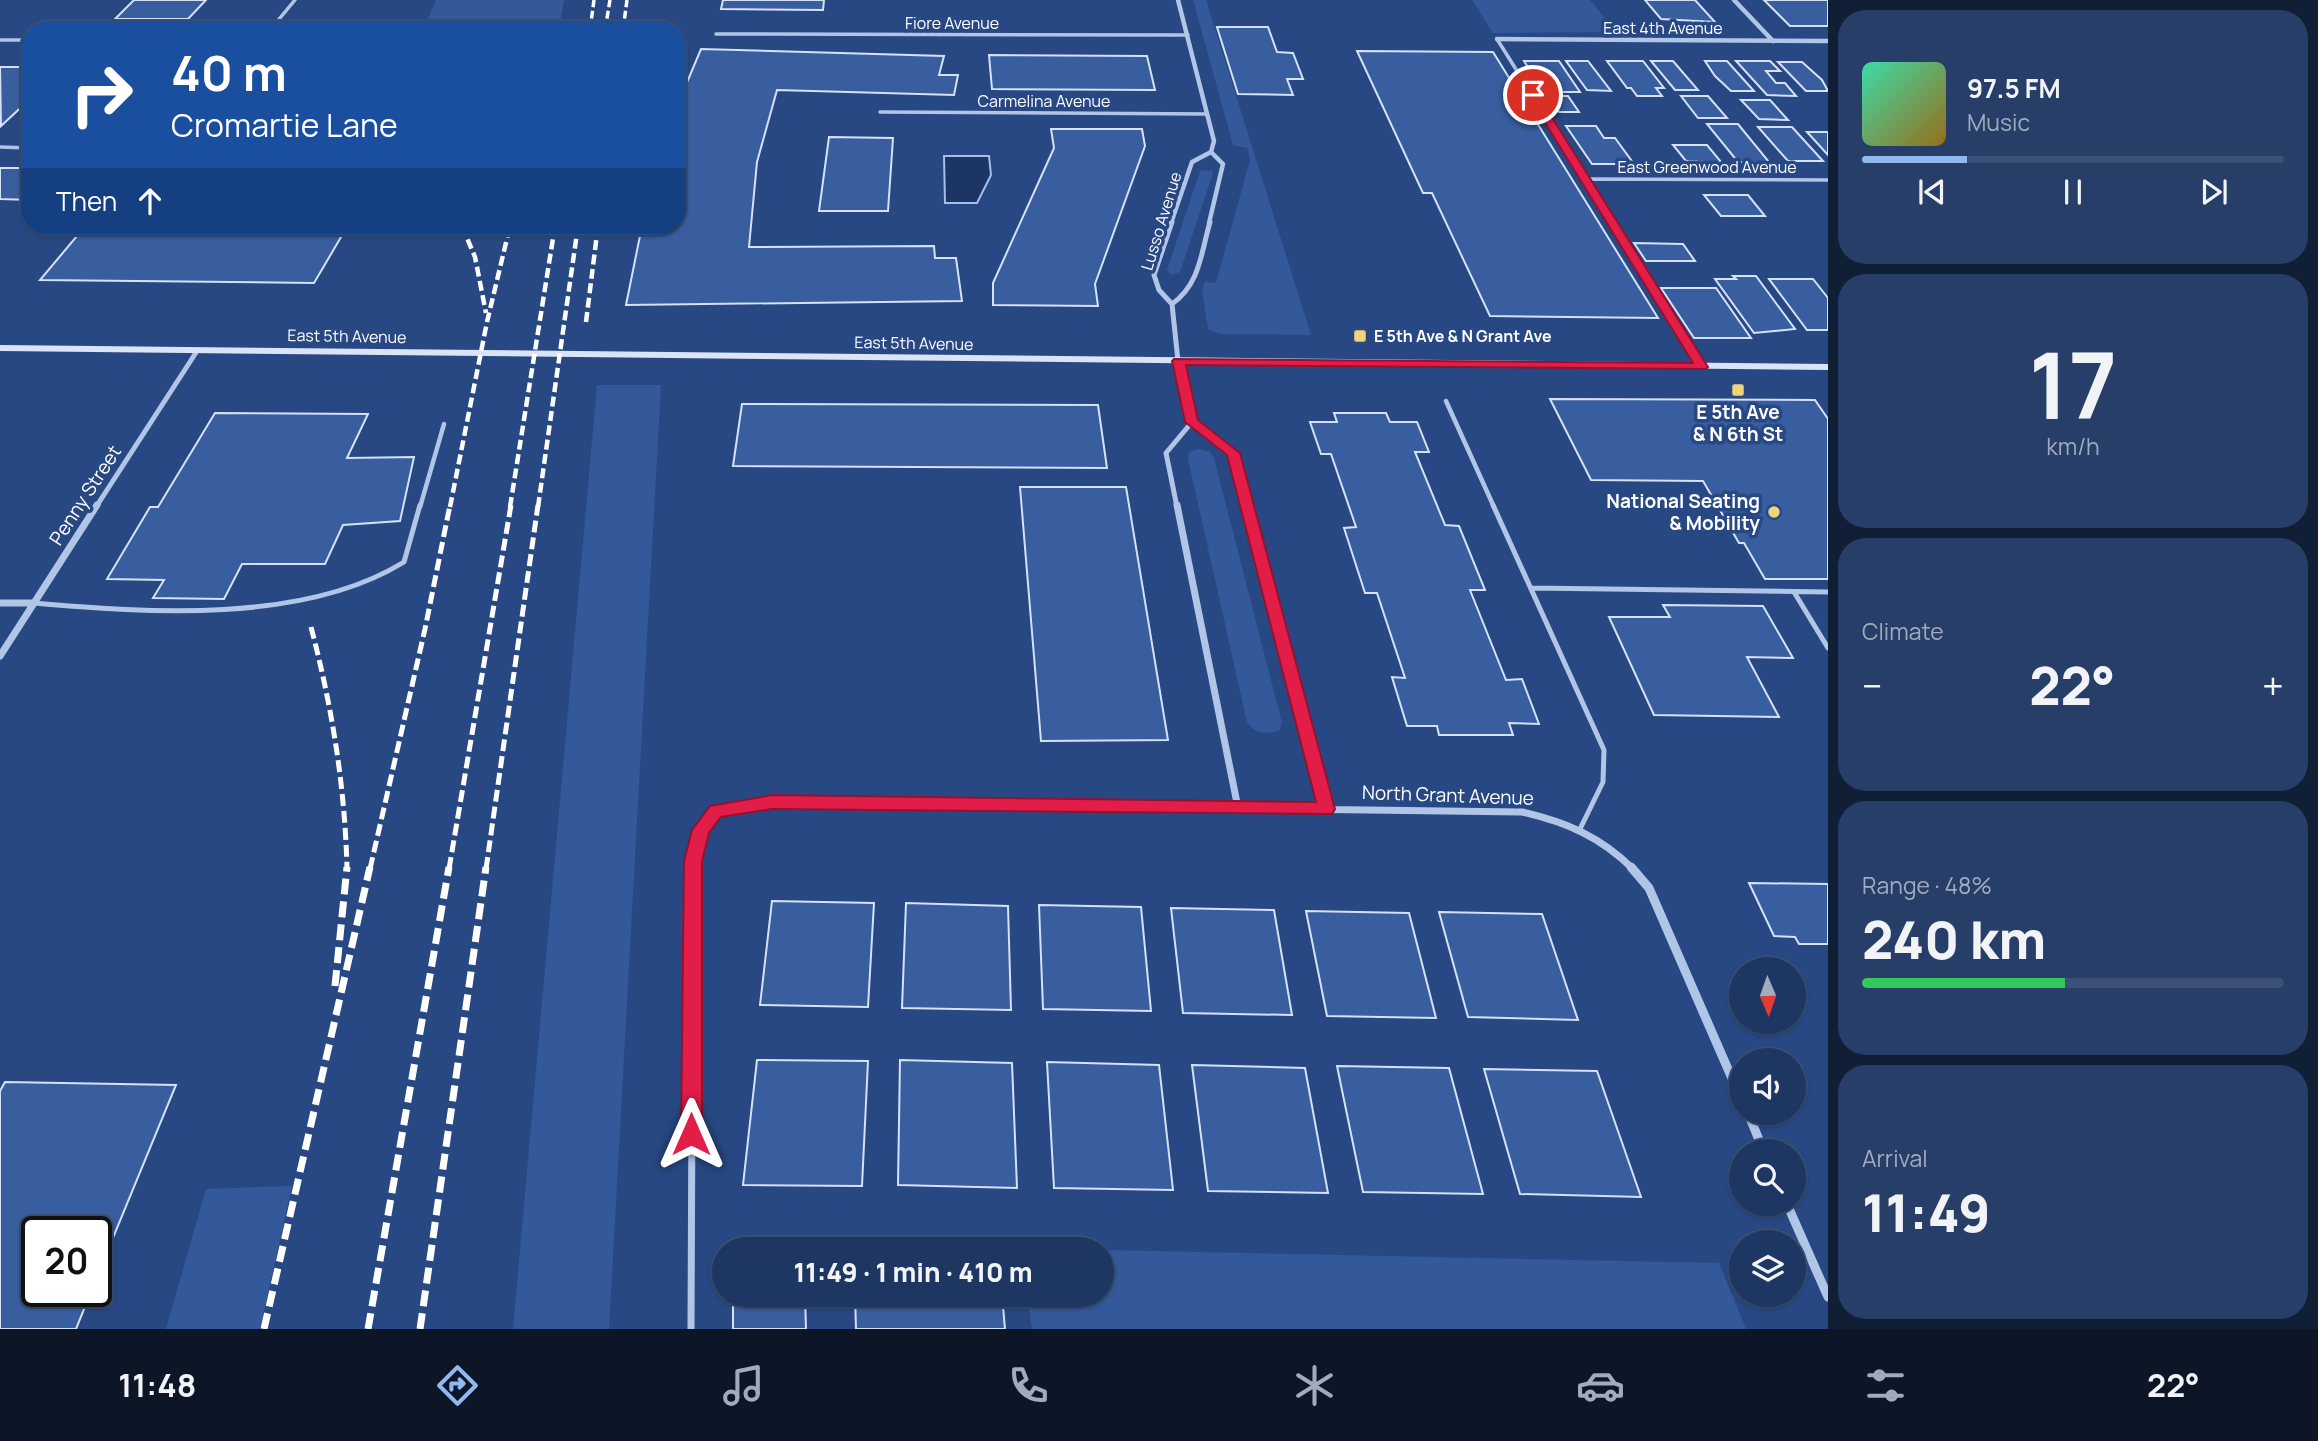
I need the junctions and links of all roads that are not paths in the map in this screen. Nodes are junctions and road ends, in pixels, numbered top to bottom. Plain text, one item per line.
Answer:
1 (295, 0) edge
2 (1178, 0) edge
3 (1734, 0) edge
4 (278, 21) edge
5 (716, 34) dead end
6 (1188, 35) junction
7 (1497, 39) joint
8 (0, 40) edge
9 (21, 40) edge
10 (1773, 41) junction
11 (1828, 41) edge
12 (880, 112) dead end
13 (1207, 114) junction
14 (0, 147) edge
15 (21, 148) edge
16 (1211, 152) junction
17 (1586, 179) junction
18 (1828, 180) edge
19 (1172, 304) junction
20 (0, 348) edge
21 (197, 351) junction
22 (1178, 361) junction
23 (1702, 367) junction
24 (1828, 367) edge
25 (1446, 401) dead end
26 (1192, 422) junction
27 (444, 424) dead end
28 (1531, 588) junction
29 (1794, 592) junction
30 (1828, 592) edge
31 (0, 603) edge
32 (34, 603) junction
33 (1828, 648) edge
34 (0, 656) edge
35 (772, 802) joint
36 (1238, 808) junction
37 (1326, 809) junction
38 (1580, 829) junction
39 (1729, 1071) edge
40 (1792, 1216) edge
41 (1828, 1297) edge
42 (691, 1329) edge

1 - 4 lane
2 - 6 street
3 - 10 street
5 - 6 lane, Fiore Avenue
6 - 13 street
7 - 10 street, East 4th Avenue
7 - 17 lane
8 - 9 lane
10 - 11 street, East 4th Avenue
12 - 13 lane, Carmelina Avenue
13 - 16 street
14 - 15 lane
16 - 19 street
16 - 19 street, Lusso Avenue
17 - 18 lane, East Greenwood Avenue
17 - 23 lane
19 - 22 street, Lusso Avenue
20 - 21 main road, East 5th Avenue
21 - 22 main road, East 5th Avenue
21 - 32 street, Penny Street
22 - 23 main road, East 5th Avenue
22 - 26 street
23 - 24 main road, East 5th Avenue
25 - 28 lane
26 - 36 street
26 - 37 street
27 - 32 lane
28 - 29 lane
28 - 38 lane
29 - 30 lane
29 - 33 lane
31 - 32 street
32 - 34 street, Penny Street
35 - 36 street, North Grant Avenue
35 - 42 lane
36 - 37 street, North Grant Avenue
37 - 38 street, North Grant Avenue
38 - 39 street, North Grant Avenue
40 - 41 street

